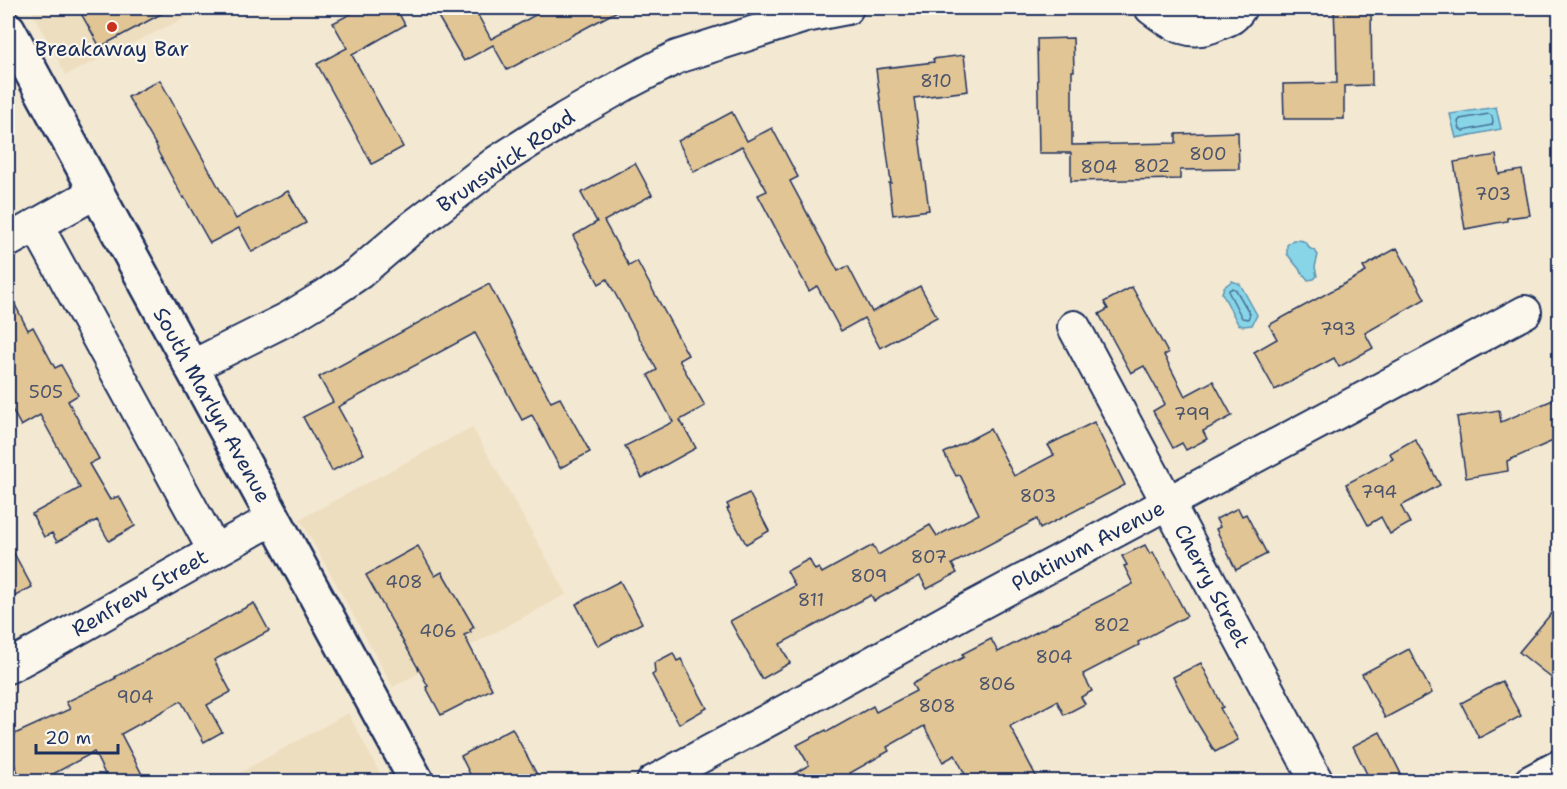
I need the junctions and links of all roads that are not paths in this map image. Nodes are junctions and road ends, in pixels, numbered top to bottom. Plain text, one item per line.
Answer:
1 (847, 8) edge
2 (1152, 8) edge
3 (1240, 8) edge
4 (8, 29) edge
5 (96, 192) junction
6 (36, 226) junction
7 (8, 242) edge
8 (1525, 312) dead end
9 (1074, 327) dead end
10 (191, 368) junction
11 (1168, 503) junction
12 (273, 519) junction
13 (214, 550) junction
14 (8, 668) edge
15 (417, 782) edge
16 (653, 782) edge
17 (1317, 782) edge

1 - 10 street, Brunswick Road
2 - 3 street
4 - 5 street, South Marlyn Avenue
5 - 6 street
5 - 10 street, South Marlyn Avenue
6 - 7 street
6 - 13 street
8 - 11 street, Platinum Avenue
9 - 11 street, Cherry Street
10 - 12 street, South Marlyn Avenue
11 - 16 street, Platinum Avenue
11 - 17 street, Cherry Street
12 - 13 street, Renfrew Street
12 - 15 street, South Marlyn Avenue
13 - 14 street, Renfrew Street

